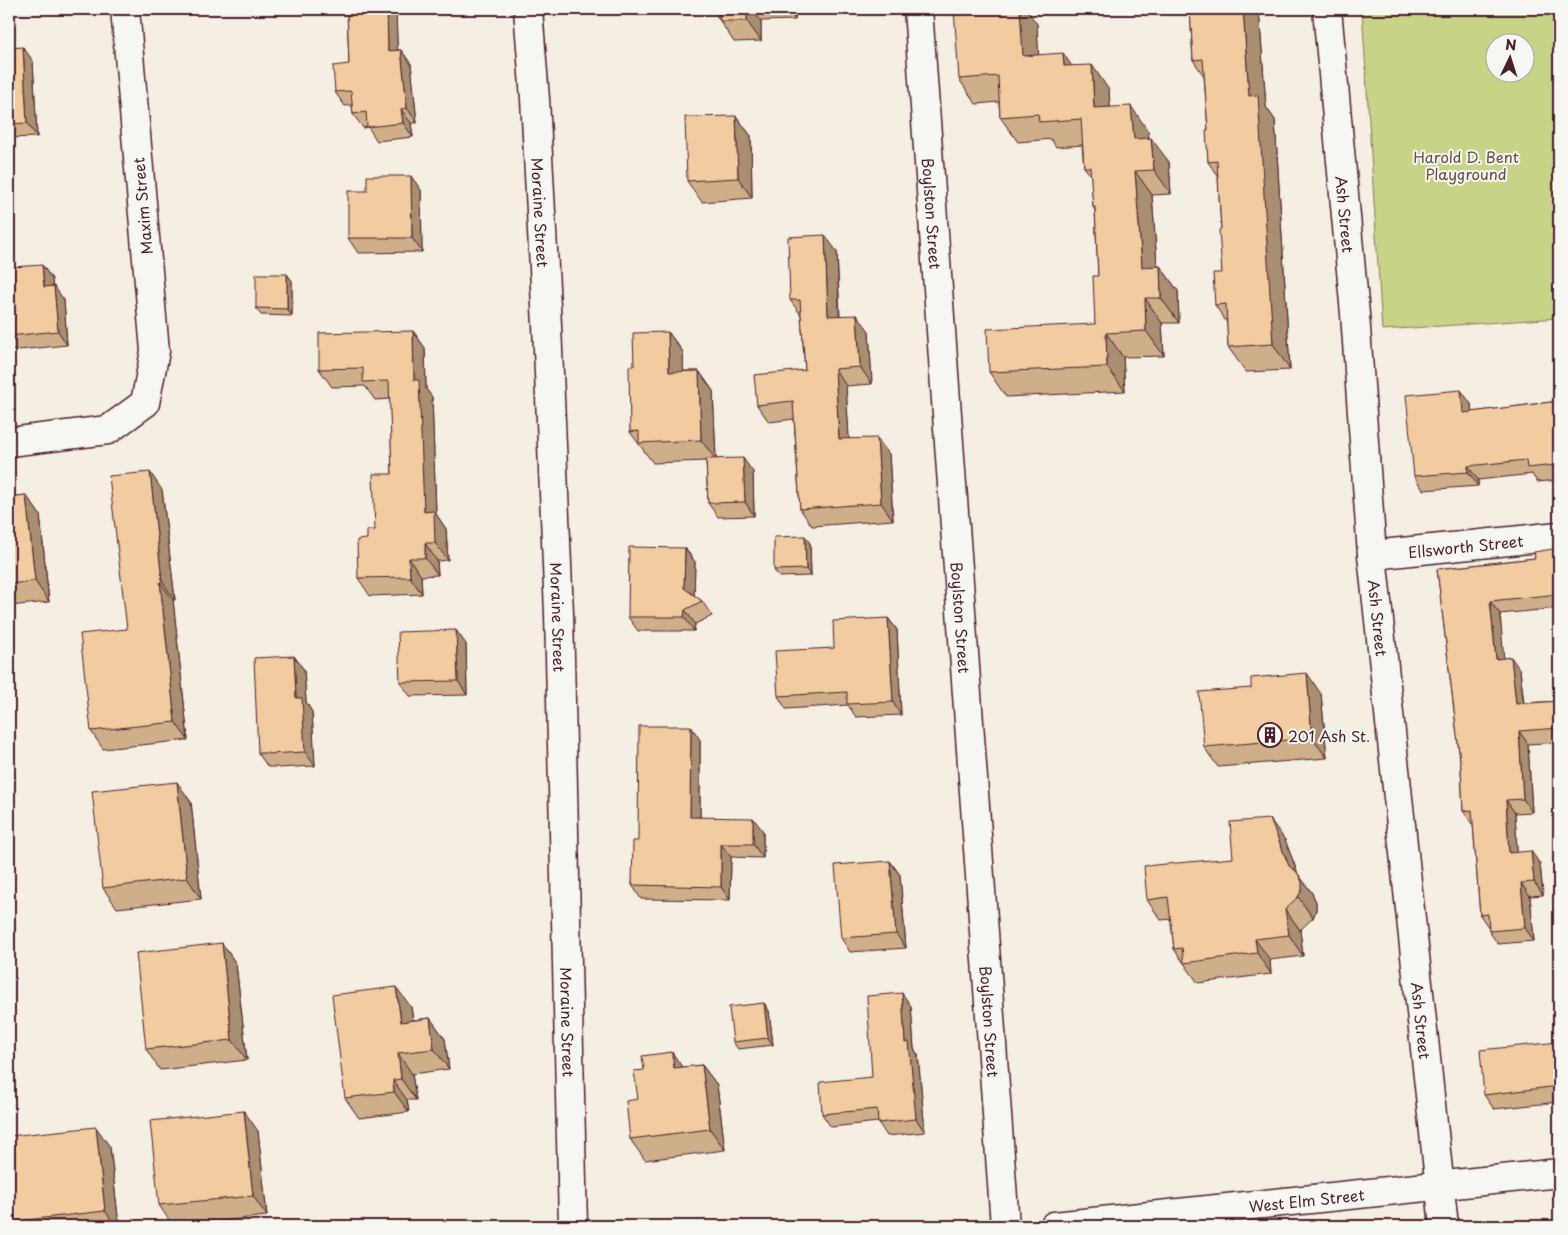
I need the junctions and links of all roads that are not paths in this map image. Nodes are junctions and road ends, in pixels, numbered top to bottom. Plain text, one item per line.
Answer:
1 (124, 9) edge
2 (528, 9) edge
3 (918, 9) edge
4 (1327, 9) edge
5 (9, 442) edge
6 (1559, 536) edge
7 (1372, 556) junction
8 (1559, 1173) edge
9 (1440, 1184) junction
10 (573, 1226) edge
11 (1005, 1226) edge
12 (1054, 1226) edge
13 (1444, 1226) edge

1 - 5 street, Maxim Street
2 - 10 street, Moraine Street
3 - 11 street, Boylston Street
4 - 7 street, Ash Street
6 - 7 street, Ellsworth Street
7 - 9 street, Ash Street
8 - 9 street, West Elm Street
9 - 12 street, West Elm Street
9 - 13 street, Ash Street

